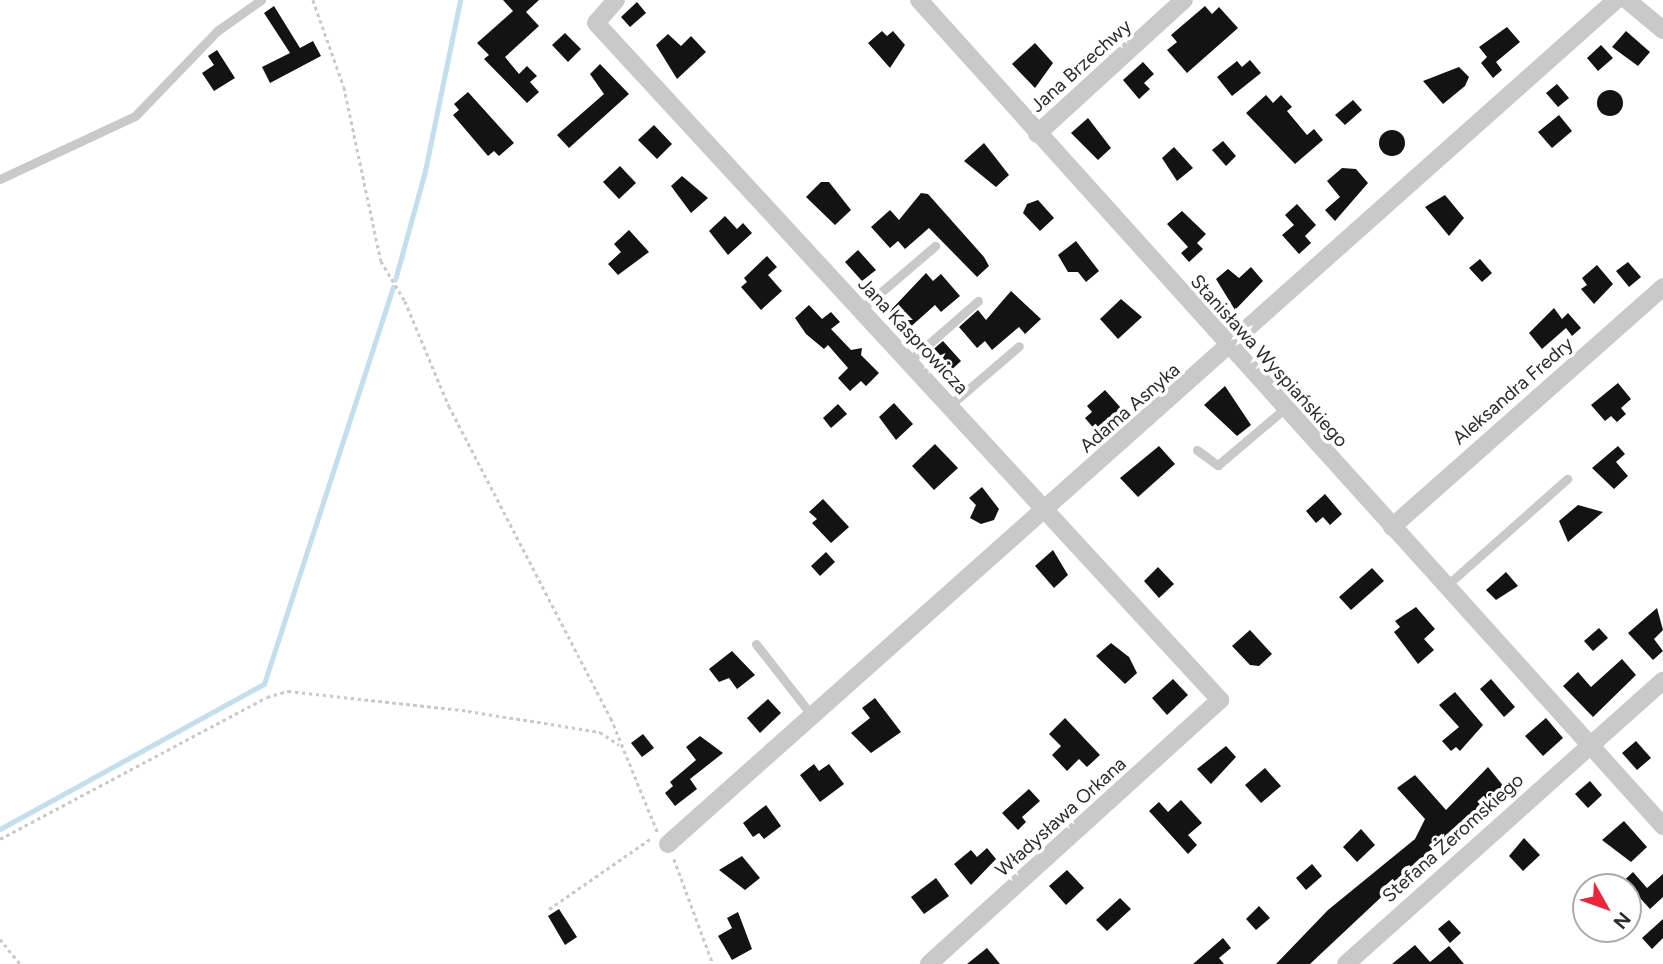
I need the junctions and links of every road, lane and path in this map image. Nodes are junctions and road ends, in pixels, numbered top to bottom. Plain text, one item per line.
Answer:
1 (261, 0) edge
2 (313, 0) edge
3 (616, 0) edge
4 (919, 0) edge
5 (1184, 0) edge
6 (1616, 0) edge
7 (1627, 0) edge
8 (1663, 30) edge
9 (1037, 134) junction
10 (0, 179) edge
11 (934, 246) dead end
12 (1663, 287) edge
13 (978, 301) dead end
14 (860, 310) junction
15 (1019, 346) dead end
16 (1228, 348) junction
17 (908, 362) junction
18 (949, 406) junction
19 (1284, 409) junction
20 (1197, 450) dead end
21 (1567, 479) dead end
22 (1046, 510) junction
23 (1392, 527) junction
24 (1446, 586) junction
25 (756, 644) dead end
26 (1663, 681) edge
27 (1220, 700) joint
28 (813, 718) junction
29 (1591, 746) junction
30 (622, 748) junction
31 (1663, 826) edge
32 (0, 839) edge
33 (664, 839) junction
34 (549, 909) dead end
35 (0, 939) edge
36 (1359, 960) edge
37 (20, 964) edge
38 (713, 964) edge
39 (929, 964) edge

1 - 10 lane
2 - 30 path
3 - 14 street, Jana Kasprowicza
4 - 9 street, Stanisława Wyspiańskiego
5 - 9 street, Jana Brzechwy
6 - 16 street, Adama Asnyka
7 - 8 street
9 - 16 street, Stanisława Wyspiańskiego
11 - 14 lane
12 - 23 street, Aleksandra Fredry
13 - 17 lane
14 - 17 street, Jana Kasprowicza
15 - 18 lane
16 - 19 street, Stanisława Wyspiańskiego
16 - 22 street, Adama Asnyka
17 - 18 street, Jana Kasprowicza
18 - 22 street, Jana Kasprowicza
19 - 20 lane
19 - 23 street, Stanisława Wyspiańskiego
21 - 24 lane
22 - 27 street, Jana Kasprowicza
22 - 28 street, Adama Asnyka
23 - 24 street, Stanisława Wyspiańskiego
24 - 29 street, Stanisława Wyspiańskiego
25 - 28 lane
26 - 29 street, Stefana Żeromskiego
27 - 39 street, Władysława Orkana
28 - 33 street, Adama Asnyka
29 - 31 street, Stanisława Wyspiańskiego
29 - 36 street, Stefana Żeromskiego
30 - 32 path
30 - 33 path
33 - 34 path
33 - 38 path
35 - 37 path

